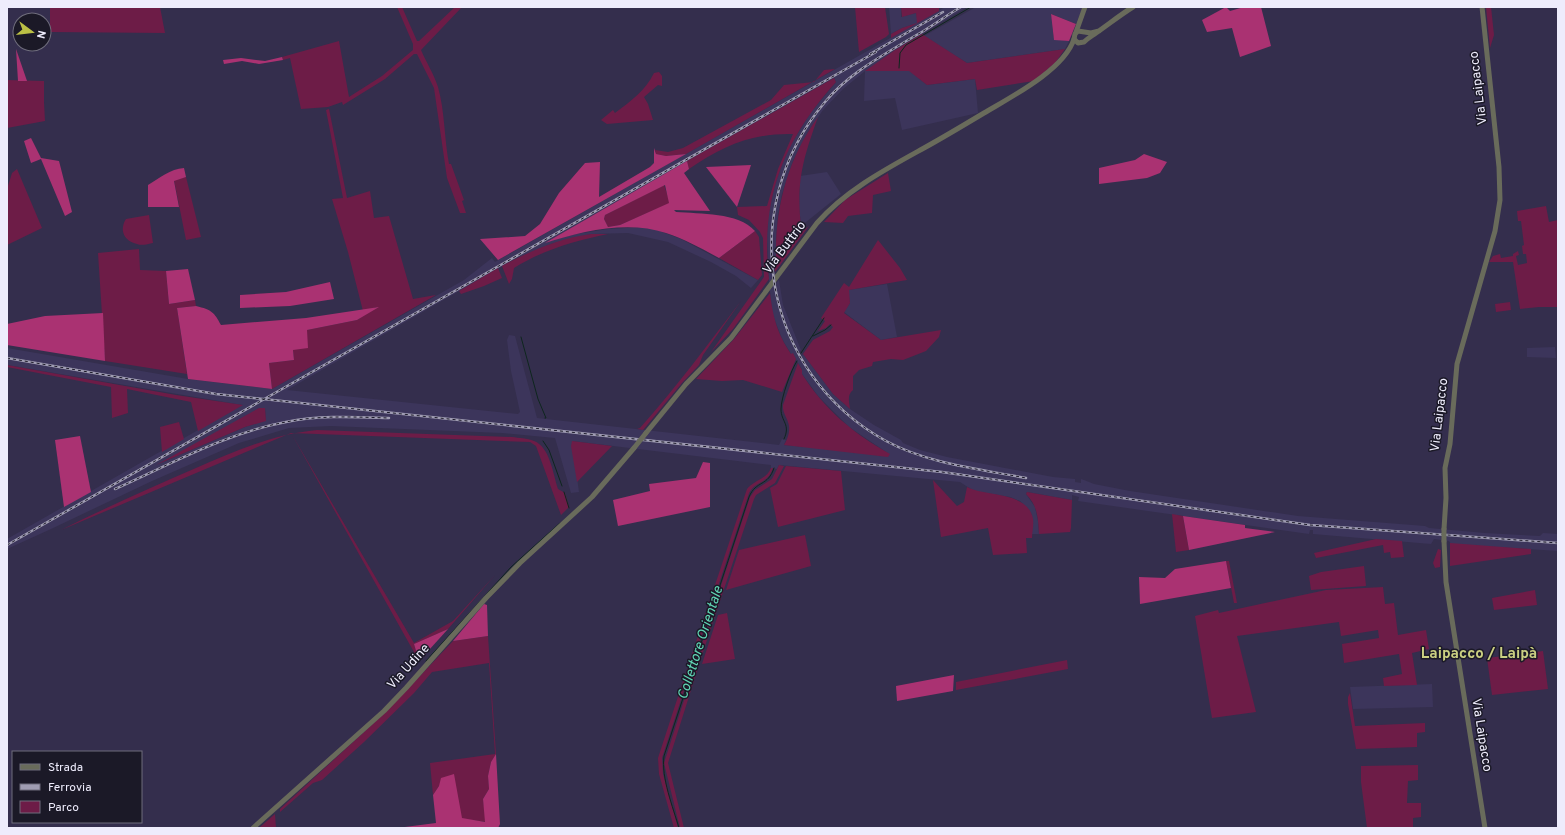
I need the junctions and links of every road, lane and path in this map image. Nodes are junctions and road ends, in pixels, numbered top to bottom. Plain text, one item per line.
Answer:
1 (1086, 7) edge
2 (1133, 7) edge
3 (1482, 7) edge
4 (1082, 16) junction
5 (1099, 31) junction
6 (1076, 32) junction
7 (1084, 32) junction
8 (1074, 39) junction
9 (1087, 39) junction
10 (1081, 43) junction
11 (1065, 54) junction
12 (574, 514) joint
13 (253, 828) edge
14 (1485, 828) edge

1 - 4 street, Via Buttrio
2 - 5 street, Via Buttrio
3 - 14 street, Via Laipacco, bridge
4 - 6 street, Via Buttrio
4 - 7 street
5 - 7 street
5 - 9 street, Via Buttrio
6 - 7 street
6 - 8 street, Via Buttrio
7 - 9 street
8 - 10 street
8 - 11 street, Via Buttrio
9 - 10 street, Via Buttrio
10 - 11 street, Via Buttrio
11 - 12 street, Via Buttrio, bridge
12 - 13 street, Via Udine

